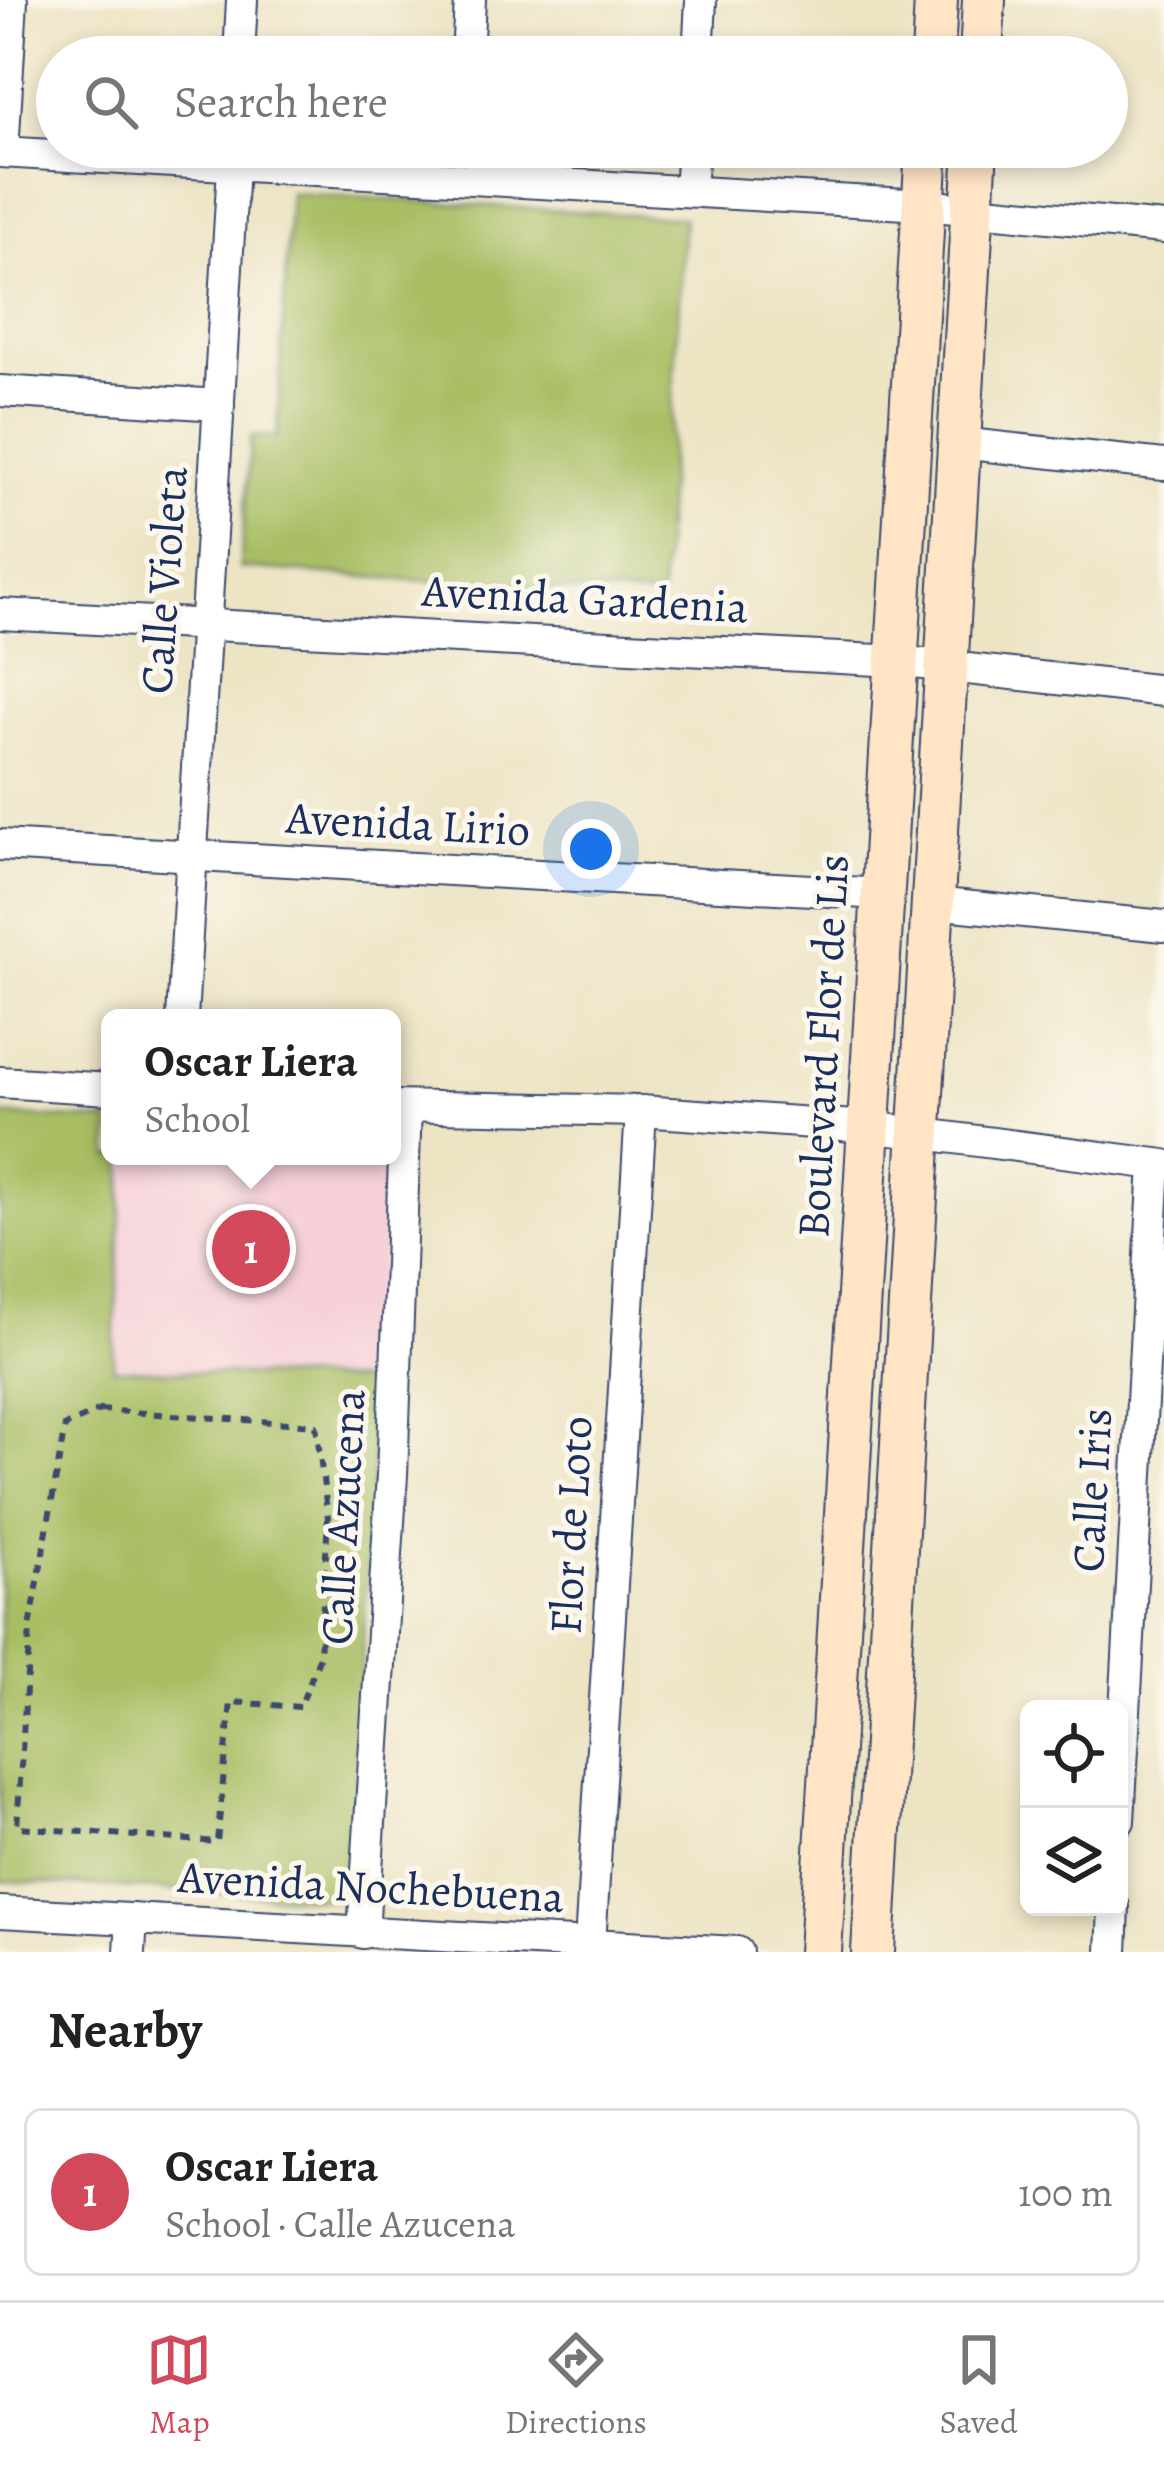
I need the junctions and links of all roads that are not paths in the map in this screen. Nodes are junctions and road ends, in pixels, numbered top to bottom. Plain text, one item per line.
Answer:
1 (12, 0) edge
2 (242, 0) edge
3 (470, 0) edge
4 (701, 0) edge
5 (936, 0) edge
6 (984, 0) edge
7 (240, 36) edge
8 (468, 36) edge
9 (699, 36) edge
10 (934, 36) edge
11 (982, 36) edge
12 (2, 152) edge
13 (36, 153) edge
14 (233, 168) edge
15 (508, 168) edge
16 (692, 168) edge
17 (927, 168) edge
18 (975, 168) edge
19 (690, 191) junction
20 (924, 205) junction
21 (972, 208) junction
22 (1164, 228) edge
23 (0, 391) edge
24 (220, 405) junction
25 (959, 442) junction
26 (1164, 465) edge
27 (0, 614) edge
28 (206, 624) junction
29 (897, 661) junction
30 (946, 667) junction
31 (1164, 691) edge
32 (0, 845) edge
33 (192, 857) junction
34 (883, 894) junction
35 (933, 903) junction
36 (1164, 926) edge
37 (183, 1009) edge
38 (0, 1082) edge
39 (101, 1088) edge
40 (401, 1106) edge
41 (641, 1111) junction
42 (869, 1127) junction
43 (920, 1134) junction
44 (398, 1165) edge
45 (1160, 1165) edge
46 (1120, 1808) edge
47 (0, 1912) edge
48 (1114, 1916) edge
49 (131, 1919) junction
50 (363, 1933) junction
51 (590, 1944) junction
52 (130, 1952) edge
53 (737, 1952) edge
54 (820, 1952) edge
55 (873, 1952) edge
56 (1112, 1952) edge

1 - 12 street
2 - 7 street
3 - 8 street
4 - 9 street
5 - 10 street
6 - 11 street
12 - 13 street
14 - 24 street, Calle Violeta
15 - 19 street
16 - 19 street
17 - 20 street, Boulevard Flor de Lis
18 - 21 street
19 - 20 street
20 - 21 street
20 - 29 street, Boulevard Flor de Lis
21 - 22 street
21 - 25 street
23 - 24 street
24 - 28 street, Calle Violeta
25 - 26 street
25 - 30 street
27 - 28 street, Avenida Gardenia
28 - 29 street, Avenida Gardenia
28 - 33 street, Calle Violeta
29 - 30 street, Avenida Gardenia
29 - 34 street, Boulevard Flor de Lis
30 - 31 street, Avenida Gardenia
30 - 35 street
32 - 33 street, Avenida Lirio
33 - 34 street, Avenida Lirio
33 - 37 street, Calle Violeta
34 - 42 street, Boulevard Flor de Lis
35 - 36 street
35 - 43 street
38 - 39 street
40 - 41 street
41 - 42 street
41 - 51 street, Flor de Loto
42 - 43 street
42 - 54 street, Boulevard Flor de Lis
43 - 45 street
43 - 55 street
44 - 50 street, Calle Azucena
45 - 46 street, Calle Iris
47 - 49 street, Avenida Nochebuena
48 - 56 street
49 - 50 street, Avenida Nochebuena
49 - 52 street
50 - 51 street, Avenida Nochebuena
51 - 53 street, Avenida Nochebuena

